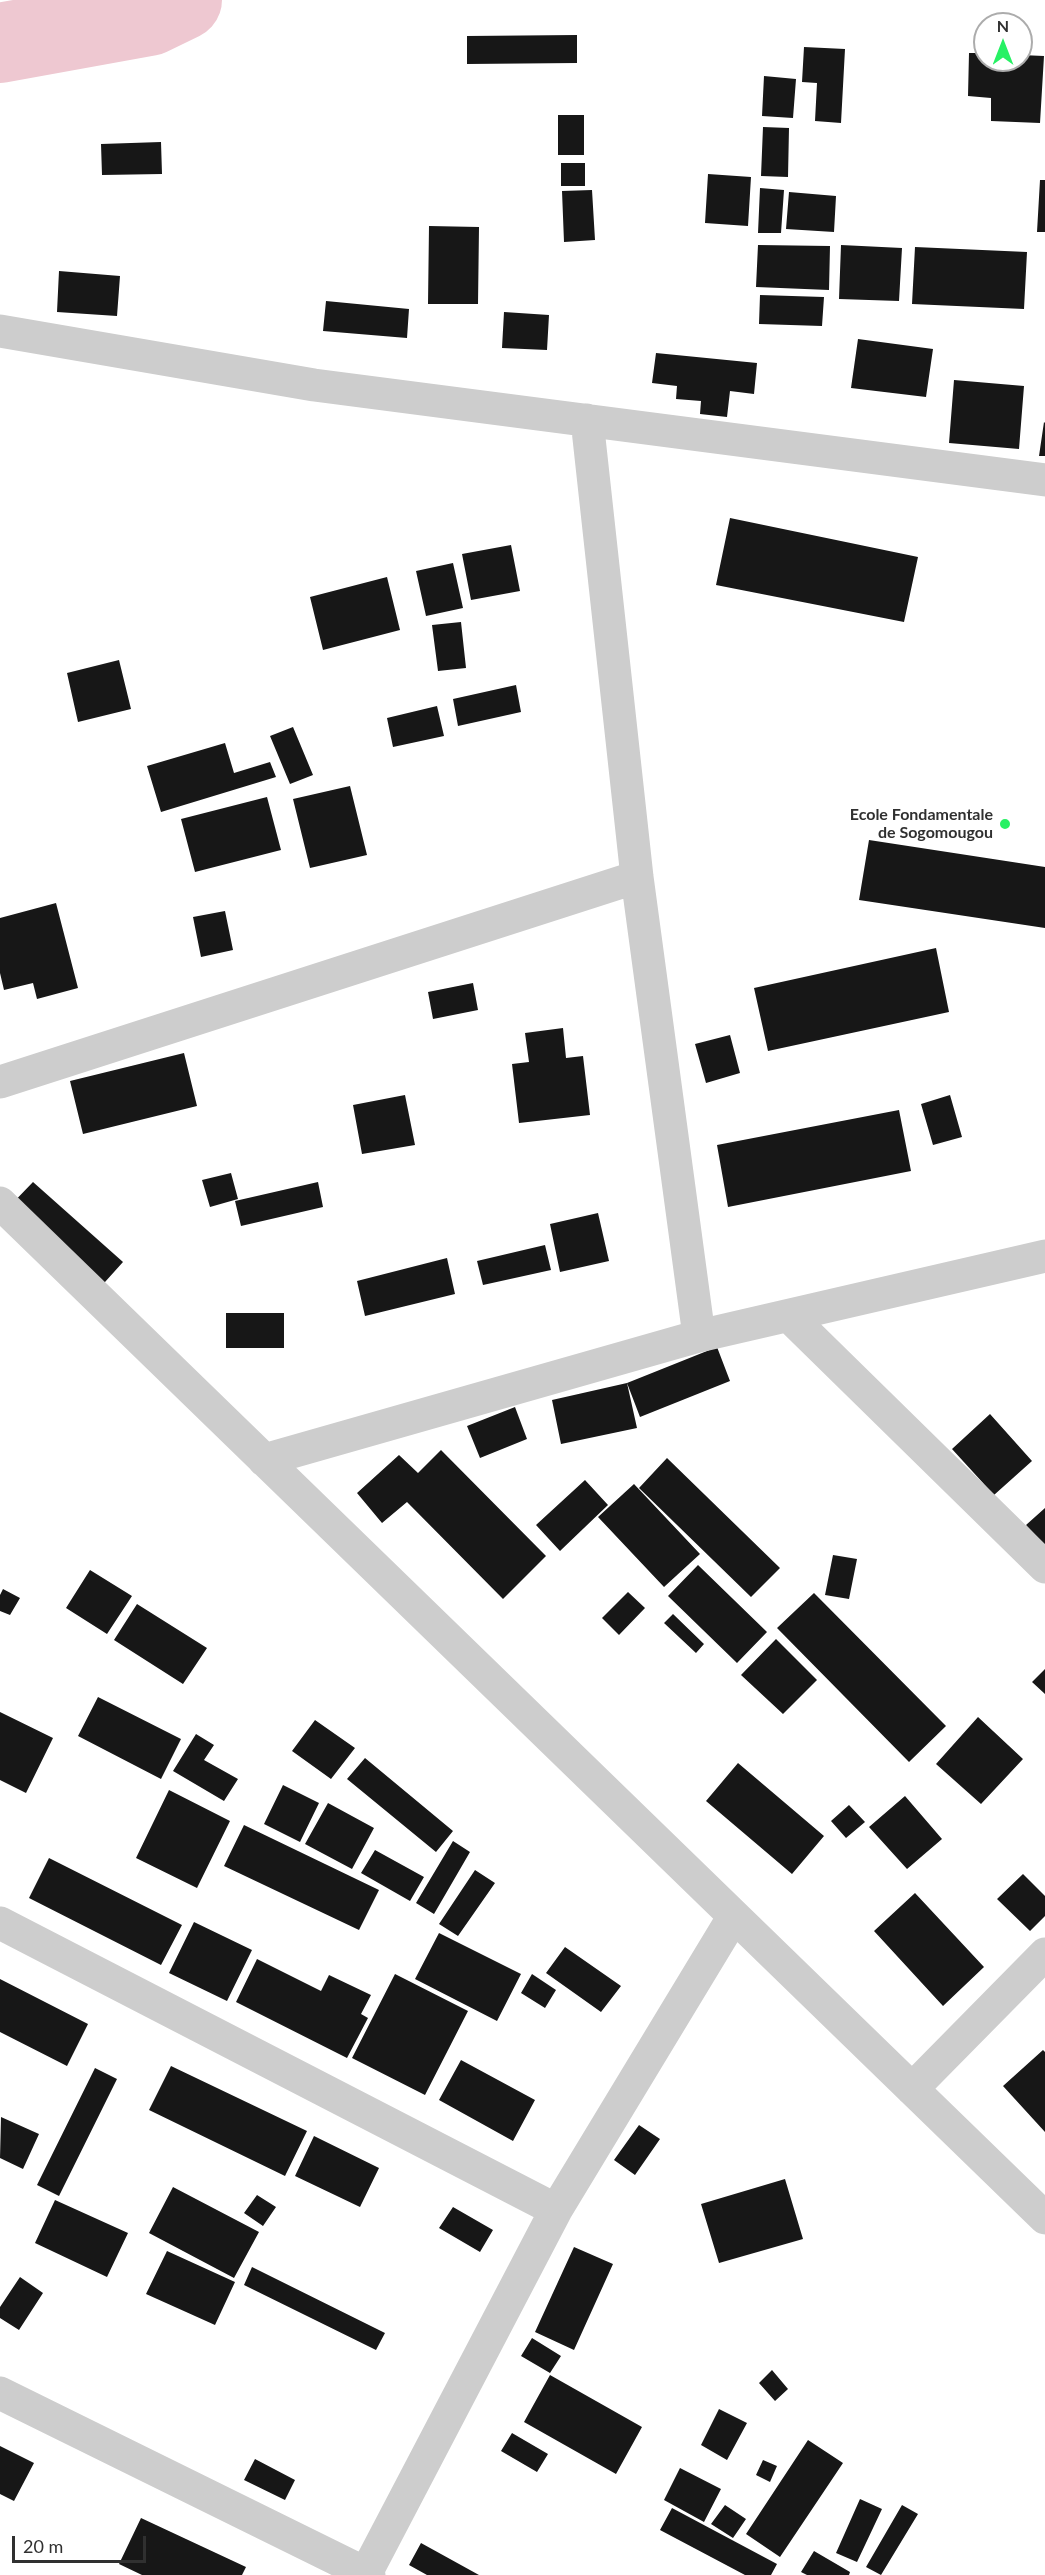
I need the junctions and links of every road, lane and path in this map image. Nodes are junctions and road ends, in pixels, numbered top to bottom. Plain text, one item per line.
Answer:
1 (0, 331) edge
2 (587, 420) junction
3 (1045, 480) edge
4 (637, 877) junction
5 (0, 1082) edge
6 (0, 1203) edge
7 (1045, 1256) edge
8 (789, 1316) junction
9 (699, 1336) junction
10 (264, 1460) junction
11 (1045, 1567) edge
12 (734, 1916) junction
13 (0, 1923) edge
14 (1045, 1954) edge
15 (912, 2089) junction
16 (556, 2210) junction
17 (1045, 2218) edge
18 (0, 2392) edge
19 (366, 2574) edge

1 - 2 street
2 - 3 street
2 - 4 street
4 - 5 street
4 - 9 street
6 - 10 street
7 - 8 street
8 - 9 street
8 - 11 street
9 - 10 street
10 - 12 street
12 - 15 street
12 - 16 street
13 - 16 street
14 - 15 street
15 - 17 street
16 - 19 street
18 - 19 street

